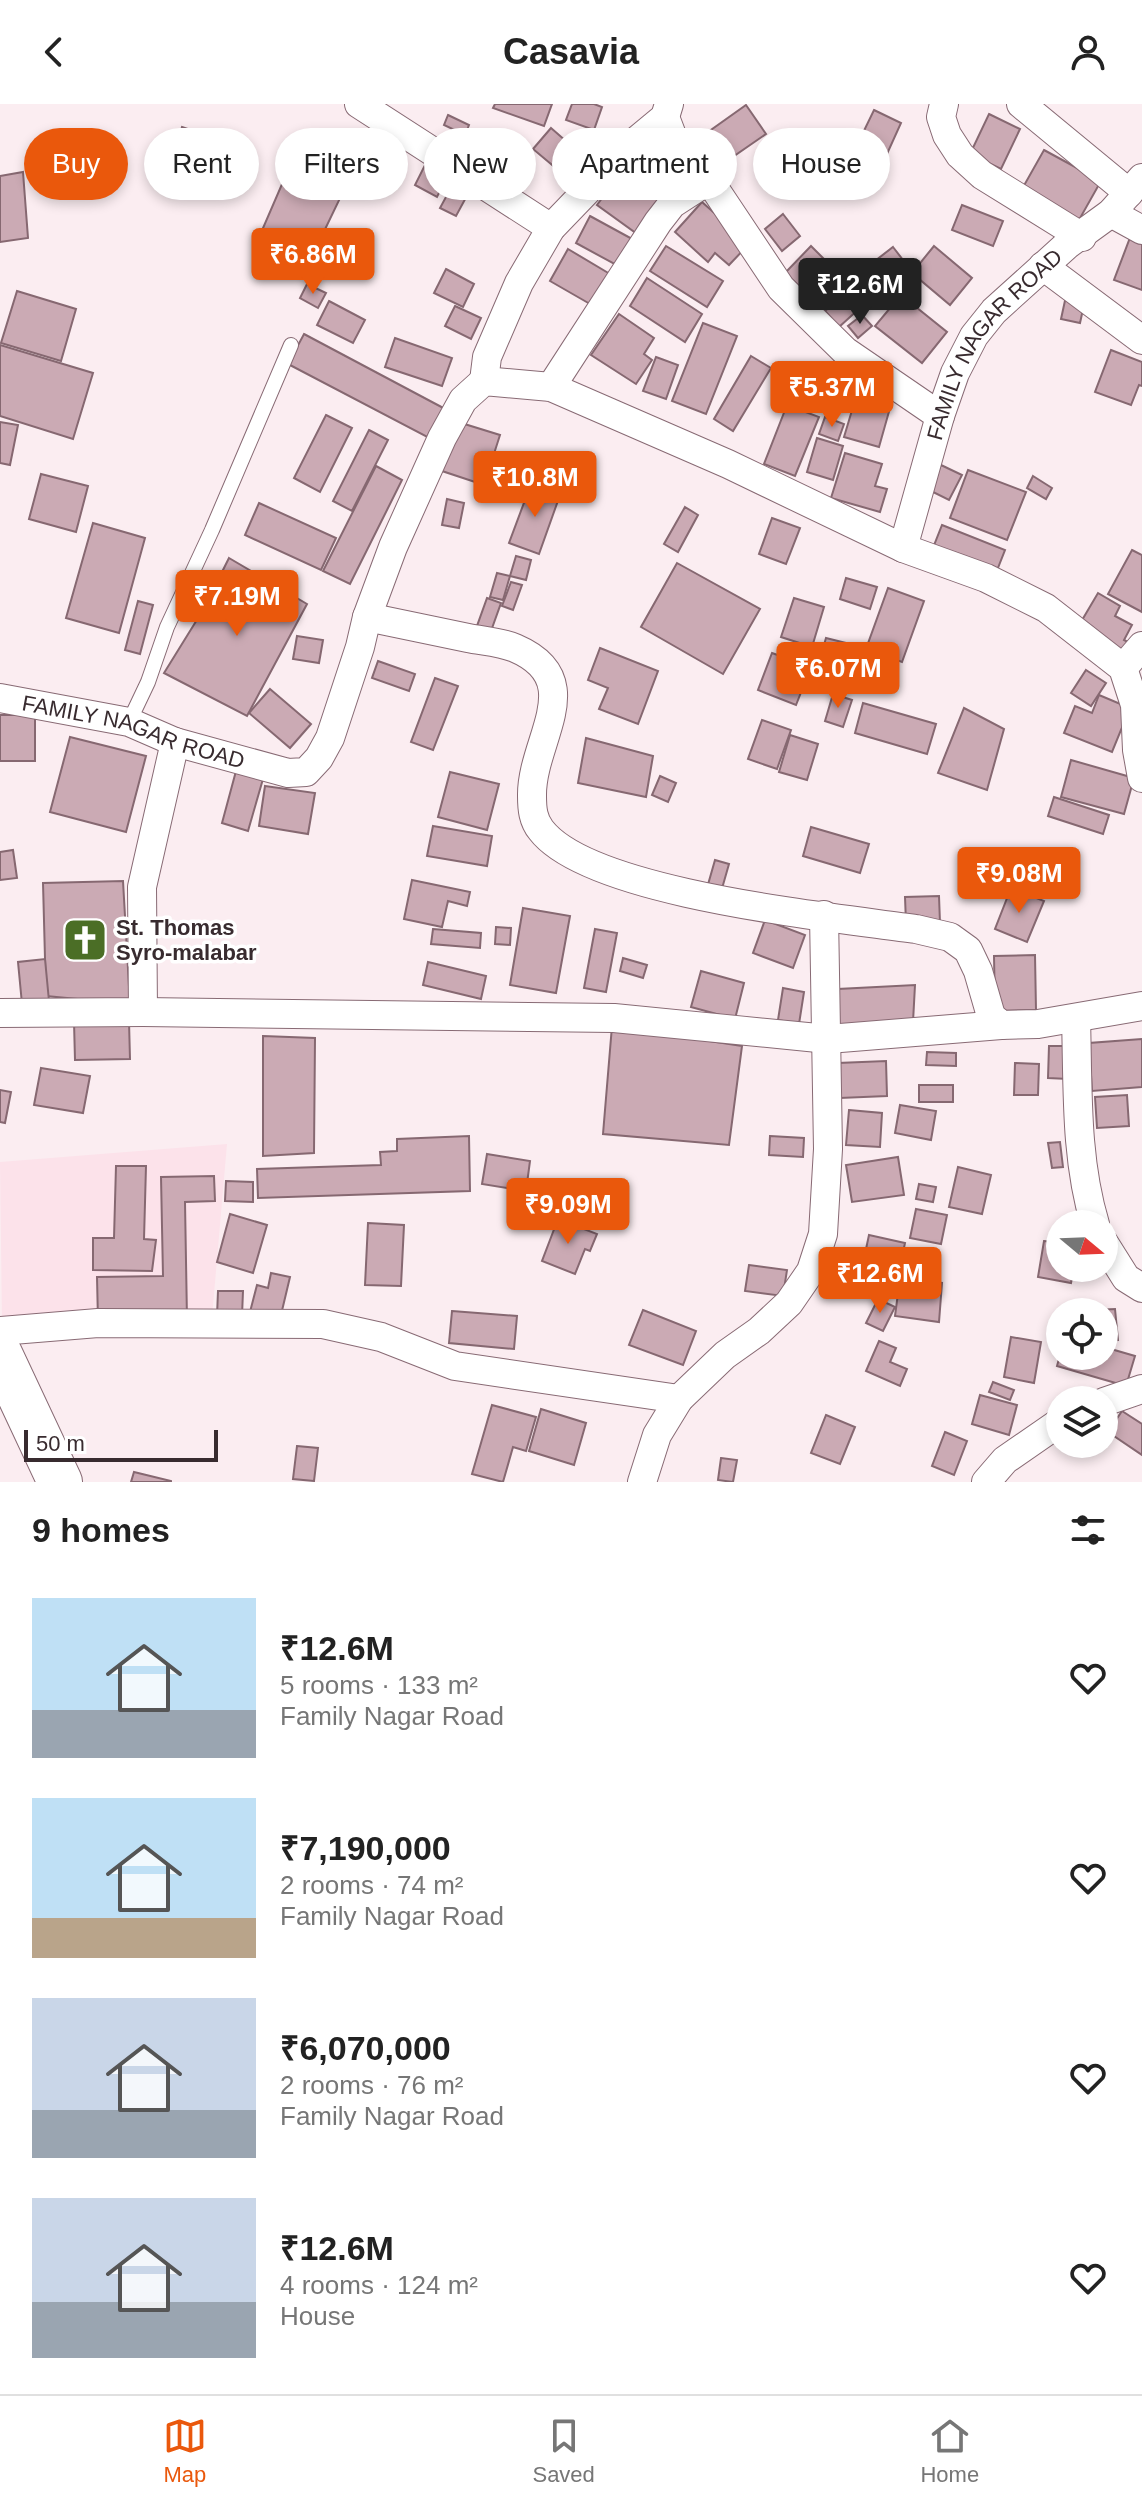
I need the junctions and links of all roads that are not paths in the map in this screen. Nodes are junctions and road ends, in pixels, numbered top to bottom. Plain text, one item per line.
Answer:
1 (359, 104) edge
2 (944, 104) edge
3 (1021, 104) edge
4 (667, 110) edge
5 (1127, 194) edge
6 (678, 200) edge
7 (722, 200) edge
8 (551, 228) junction
9 (1142, 230) edge
10 (1082, 237) junction
11 (1043, 266) junction
12 (1142, 340) edge
13 (291, 345) dead end
14 (484, 381) junction
15 (551, 387) junction
16 (940, 416) junction
17 (903, 548) junction
18 (367, 617) junction
19 (1142, 646) edge
20 (1123, 668) junction
21 (0, 698) edge
22 (129, 722) junction
23 (175, 742) junction
24 (1142, 778) edge
25 (824, 915) junction
26 (1142, 1006) edge
27 (143, 1012) junction
28 (0, 1013) edge
29 (1076, 1018) junction
30 (1001, 1025) junction
31 (828, 1039) junction
32 (1091, 1210) edge
33 (1118, 1265) edge
34 (1142, 1288) edge
35 (0, 1350) edge
36 (1142, 1389) edge
37 (1118, 1397) edge
38 (679, 1399) junction
39 (1046, 1432) edge
40 (60, 1482) edge
41 (642, 1482) edge
42 (986, 1482) edge

1 - 8 street
2 - 10 street
3 - 5 street
4 - 8 street
5 - 9 street
5 - 10 street, FAMILY NAGAR ROAD
6 - 15 street
7 - 16 street
8 - 14 street
10 - 11 street, FAMILY NAGAR ROAD
11 - 12 street
11 - 16 street, FAMILY NAGAR ROAD
13 - 22 lane
14 - 15 street
14 - 18 street
15 - 17 street
16 - 17 street, FAMILY NAGAR ROAD
17 - 20 street
18 - 23 street, FAMILY NAGAR ROAD
18 - 25 street
19 - 20 street
20 - 24 street
21 - 22 street, FAMILY NAGAR ROAD
22 - 23 street, FAMILY NAGAR ROAD
23 - 27 street
25 - 30 street
25 - 31 street
26 - 29 street
27 - 28 street
27 - 31 street
29 - 30 street
29 - 32 street
30 - 31 street
31 - 38 street
33 - 34 street
35 - 38 street
35 - 40 main road
36 - 37 street
38 - 41 street
39 - 42 street

